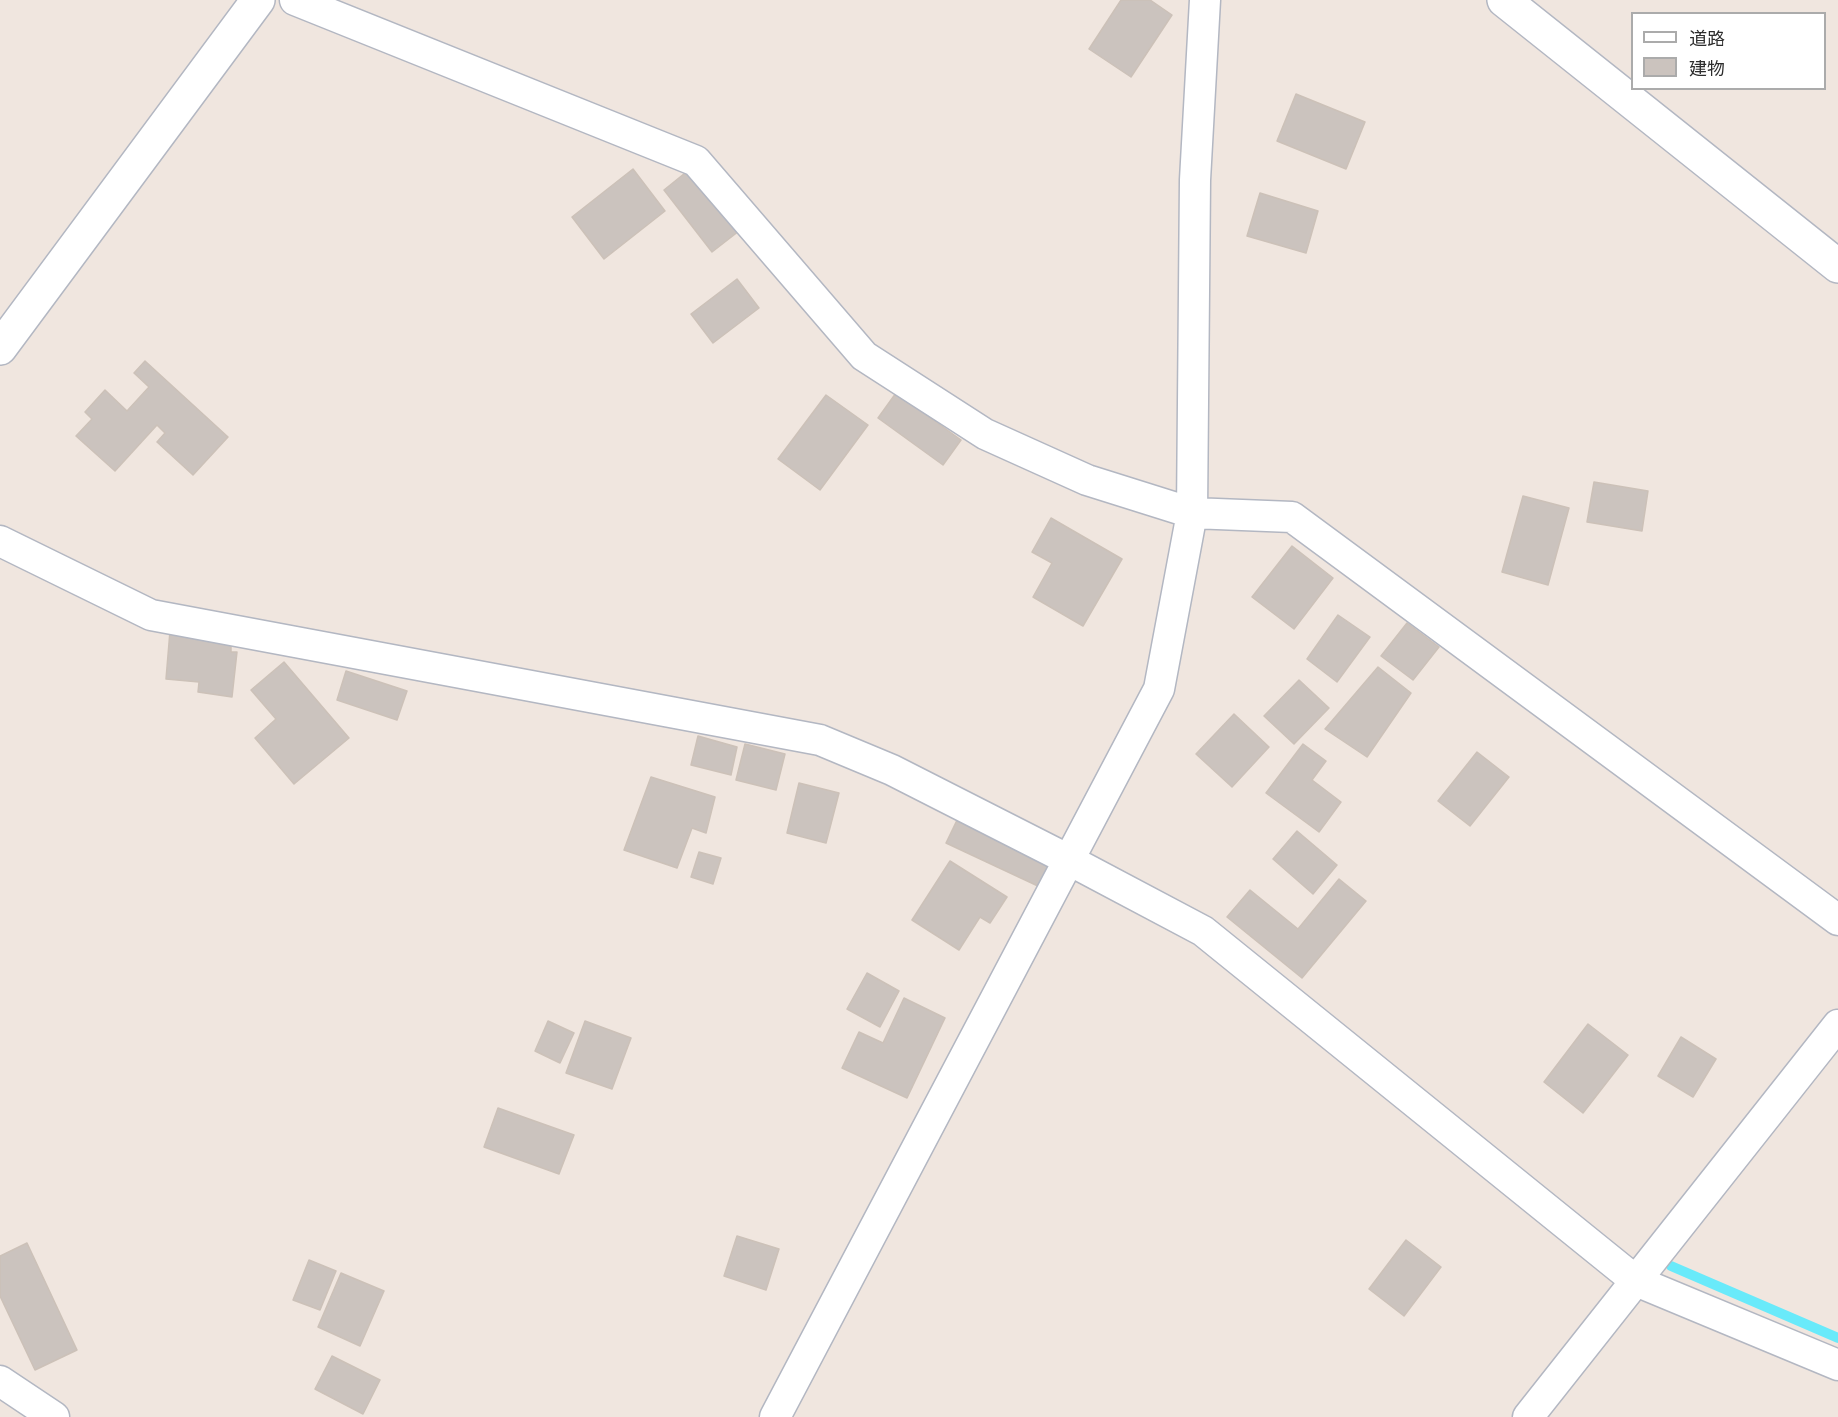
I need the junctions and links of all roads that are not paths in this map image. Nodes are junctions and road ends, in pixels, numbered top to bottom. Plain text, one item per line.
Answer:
1 (258, 0) edge
2 (295, 0) edge
3 (1205, 0) edge
4 (1504, 0) edge
5 (1838, 266) edge
6 (0, 348) edge
7 (1192, 513) junction
8 (0, 541) edge
9 (1069, 860) junction
10 (1838, 920) edge
11 (1838, 1025) edge
12 (1636, 1281) junction
13 (1838, 1365) edge
14 (0, 1381) edge
15 (54, 1417) edge
16 (775, 1417) edge
17 (1528, 1417) edge

1 - 6 street
2 - 7 street
3 - 7 street
4 - 5 street
7 - 9 street
7 - 10 street
8 - 9 street
9 - 12 street
9 - 16 street
11 - 12 street
12 - 13 street
12 - 17 street
14 - 15 street

